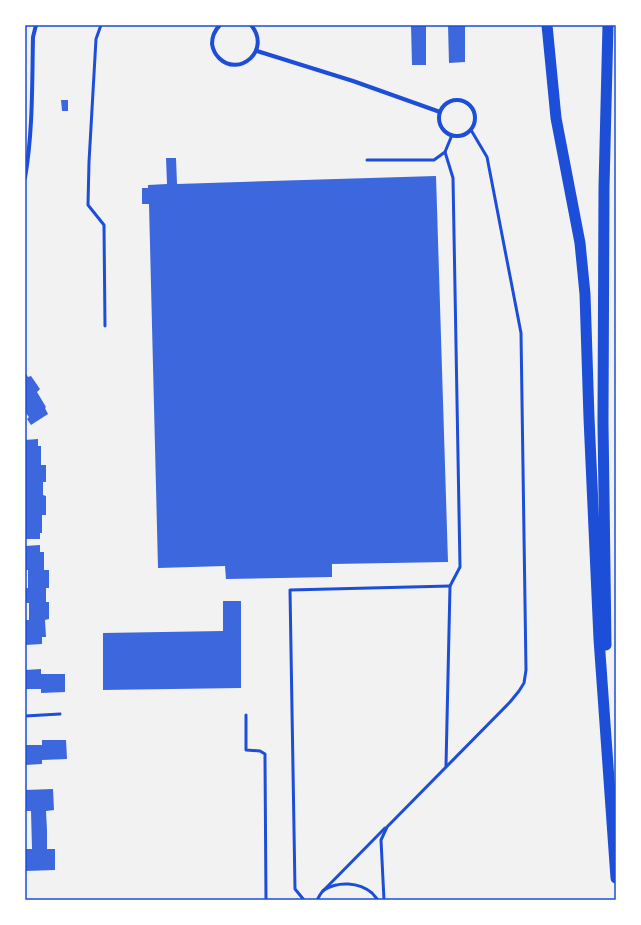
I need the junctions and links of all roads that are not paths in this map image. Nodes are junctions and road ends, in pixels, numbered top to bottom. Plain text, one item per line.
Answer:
1 (36, 25) edge
2 (101, 25) edge
3 (220, 25) edge
4 (251, 25) edge
5 (547, 25) edge
6 (608, 25) edge
7 (256, 51) junction
8 (440, 112) junction
9 (470, 130) junction
10 (452, 135) junction
11 (445, 152) junction
12 (367, 160) dead end
13 (25, 178) edge
14 (105, 326) dead end
15 (450, 586) junction
16 (60, 714) dead end
17 (246, 715) dead end
18 (25, 716) edge
19 (446, 766) junction
20 (387, 827) junction
21 (615, 859) junction
22 (616, 878) edge
23 (323, 890) junction
24 (266, 900) edge
25 (304, 900) edge
26 (317, 900) edge
27 (378, 900) edge
28 (384, 900) edge

1 - 13 street
2 - 14 lane
3 - 7 street
4 - 7 street
5 - 21 highway
6 - 21 highway
7 - 8 street
8 - 9 street
8 - 10 street
9 - 10 street
9 - 19 lane
10 - 11 lane
11 - 12 lane
11 - 15 lane
15 - 19 lane
15 - 25 lane
16 - 18 lane
17 - 24 lane
19 - 20 lane
20 - 23 lane
20 - 28 lane
21 - 22 highway
23 - 26 lane
23 - 27 lane

